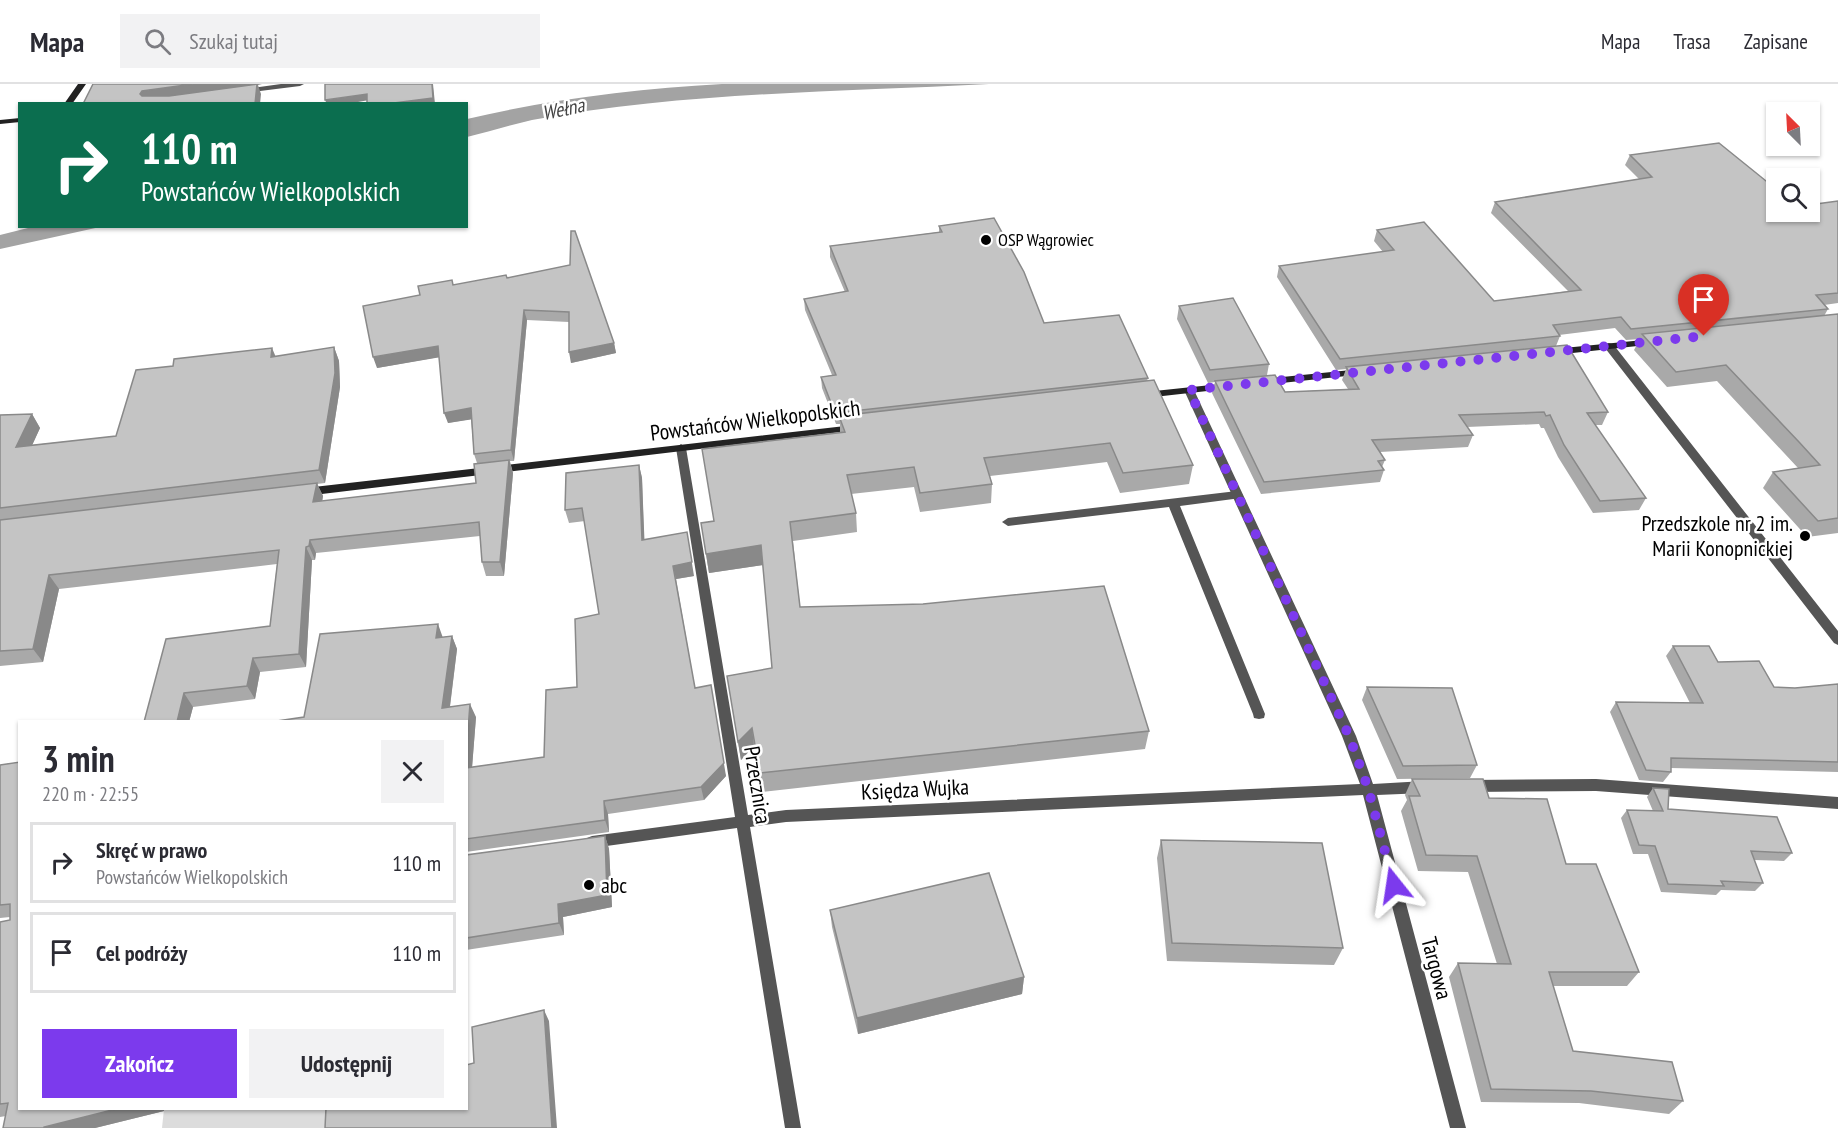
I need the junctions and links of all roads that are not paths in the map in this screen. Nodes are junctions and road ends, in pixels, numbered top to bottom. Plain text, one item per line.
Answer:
1 (82, 84) edge
2 (300, 84) edge
3 (231, 93) edge
4 (69, 102) edge
5 (18, 120) edge
6 (0, 122) edge
7 (1668, 340) edge
8 (1609, 346) junction
9 (1539, 353) edge
10 (1375, 370) edge
11 (1189, 390) junction
12 (1135, 396) edge
13 (868, 427) edge
14 (681, 448) junction
15 (292, 494) edge
16 (1237, 495) junction
17 (1173, 503) junction
18 (1008, 522) dead end
19 (1838, 640) edge
20 (1259, 714) dead end
21 (1368, 788) junction
22 (1838, 803) edge
23 (741, 822) junction
24 (582, 843) edge
25 (793, 1128) edge
26 (1458, 1128) edge

1 - 4 street
2 - 3 street
5 - 6 street
7 - 8 street
8 - 9 street
8 - 19 street
10 - 11 street
11 - 12 street
11 - 16 street, Targowa
13 - 14 street, Powstańców Wielkopolskich
14 - 15 street, Powstańców Wielkopolskich
14 - 23 street, Przecznica
16 - 17 street
16 - 21 street, Targowa
17 - 18 street
17 - 20 street
21 - 22 street, Księdza Wujka
21 - 23 street, Księdza Wujka
21 - 26 street, Targowa
23 - 24 street, Księdza Wujka
23 - 25 street, Przecznica

